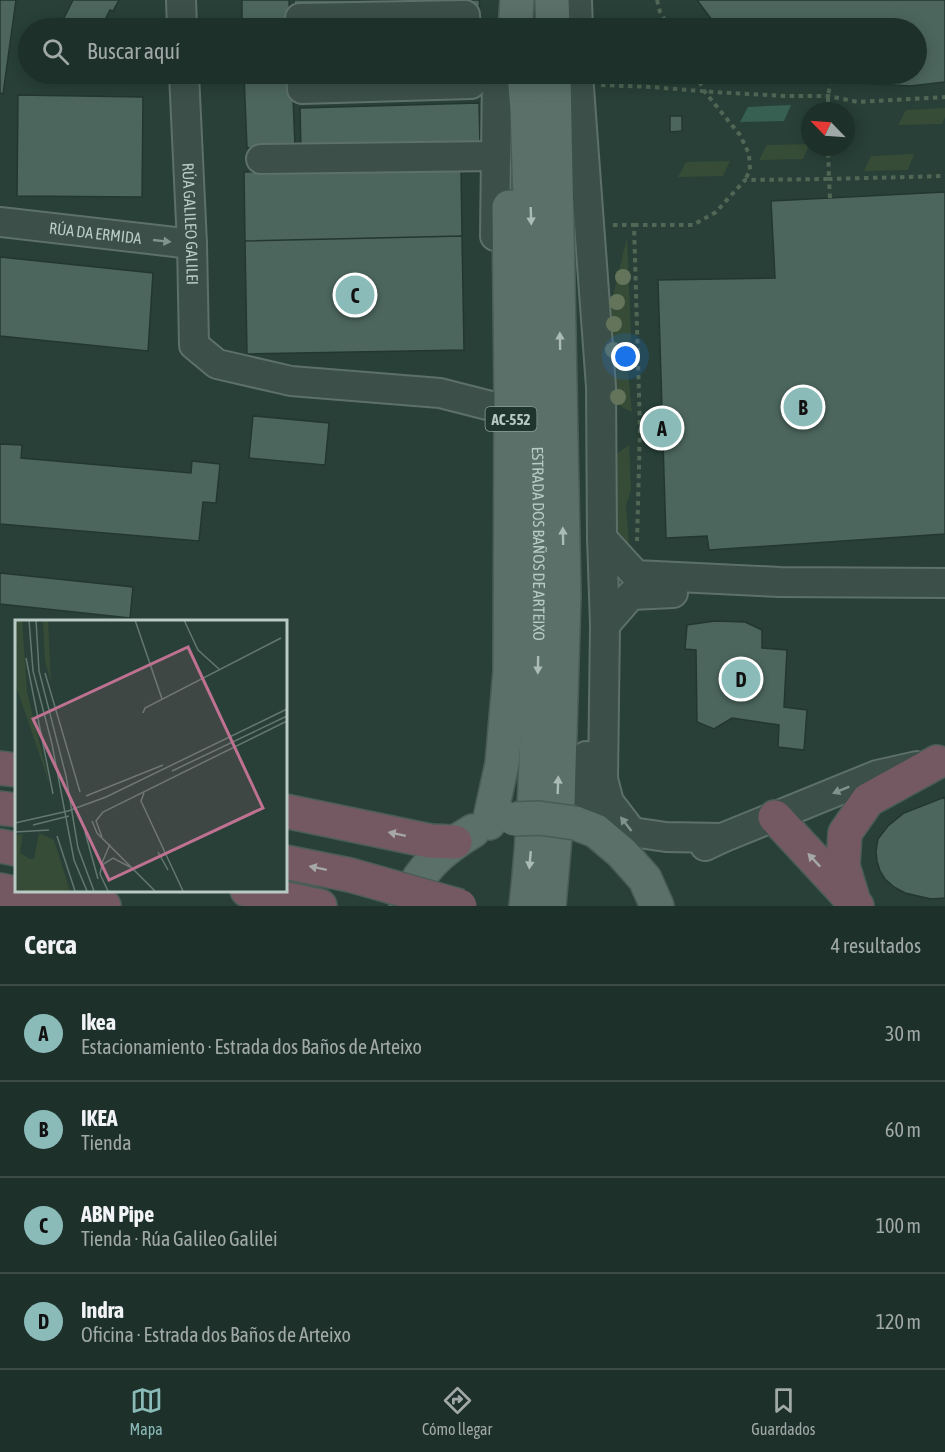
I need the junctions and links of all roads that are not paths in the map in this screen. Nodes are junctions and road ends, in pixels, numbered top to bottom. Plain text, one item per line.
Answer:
1 (181, 0) edge
2 (505, 0) edge
3 (518, 0) edge
4 (552, 0) edge
5 (563, 0) edge
6 (577, 0) edge
7 (182, 18) edge
8 (300, 18) edge
9 (465, 18) edge
10 (502, 18) edge
11 (516, 18) edge
12 (520, 18) edge
13 (553, 18) edge
14 (564, 18) edge
15 (578, 18) edge
16 (184, 84) edge
17 (302, 84) edge
18 (471, 84) edge
19 (497, 84) edge
20 (511, 84) edge
21 (525, 84) edge
22 (554, 84) edge
23 (567, 84) edge
24 (579, 84) edge
25 (495, 156) junction
26 (261, 159) dead end
27 (0, 222) edge
28 (192, 244) junction
29 (495, 407) junction
30 (602, 538) junction
31 (945, 583) edge
32 (945, 602) edge
33 (605, 625) junction
34 (586, 738) junction
35 (941, 761) edge
36 (502, 764) junction
37 (0, 768) edge
38 (15, 770) edge
39 (0, 808) edge
40 (15, 810) edge
41 (286, 811) edge
42 (774, 817) junction
43 (501, 821) junction
44 (585, 827) junction
45 (722, 838) junction
46 (455, 842) junction
47 (0, 846) edge
48 (15, 849) edge
49 (622, 853) junction
50 (286, 862) edge
51 (0, 890) edge
52 (252, 891) edge
53 (855, 904) edge
54 (104, 906) edge
55 (320, 906) edge
56 (406, 906) edge
57 (460, 906) edge
58 (526, 906) edge
59 (549, 906) edge
60 (657, 906) edge

1 - 7 street
2 - 10 street
3 - 11 main road
3 - 12 main road
4 - 13 main road
5 - 14 street
6 - 15 street
8 - 9 street
16 - 28 street, RÚA GALILEO GALILEI
17 - 18 street
19 - 25 street
20 - 36 main road, AC-552
21 -> 58 main road, ESTRADA DOS BAÑOS DE ARTEIXO / AC-552
59 -> 22 main road, ESTRADA DOS BAÑOS DE ARTEIXO / AC-552
23 - 34 street
24 - 30 street
25 - 26 street
25 - 29 street
27 -> 28 street, RÚA DA ERMIDA
28 - 29 street, RÚA GALILEO GALILEI
29 - 36 street
30 - 31 street
30 - 33 street
32 - 33 street
33 - 34 street
45 -> 33 street
34 - 44 street
35 -> 42 street
35 - 53 highway
36 - 43 main road, AC-552
37 - 38 highway
39 - 40 highway
46 -> 41 highway
42 - 45 street
53 -> 42 highway
43 - 44 main road, bridge
43 - 46 main road
44 - 49 main road
45 - 49 street
46 - 56 main road
47 - 48 highway
49 - 60 main road
57 -> 50 highway, bridge
51 - 54 highway
52 - 55 highway

